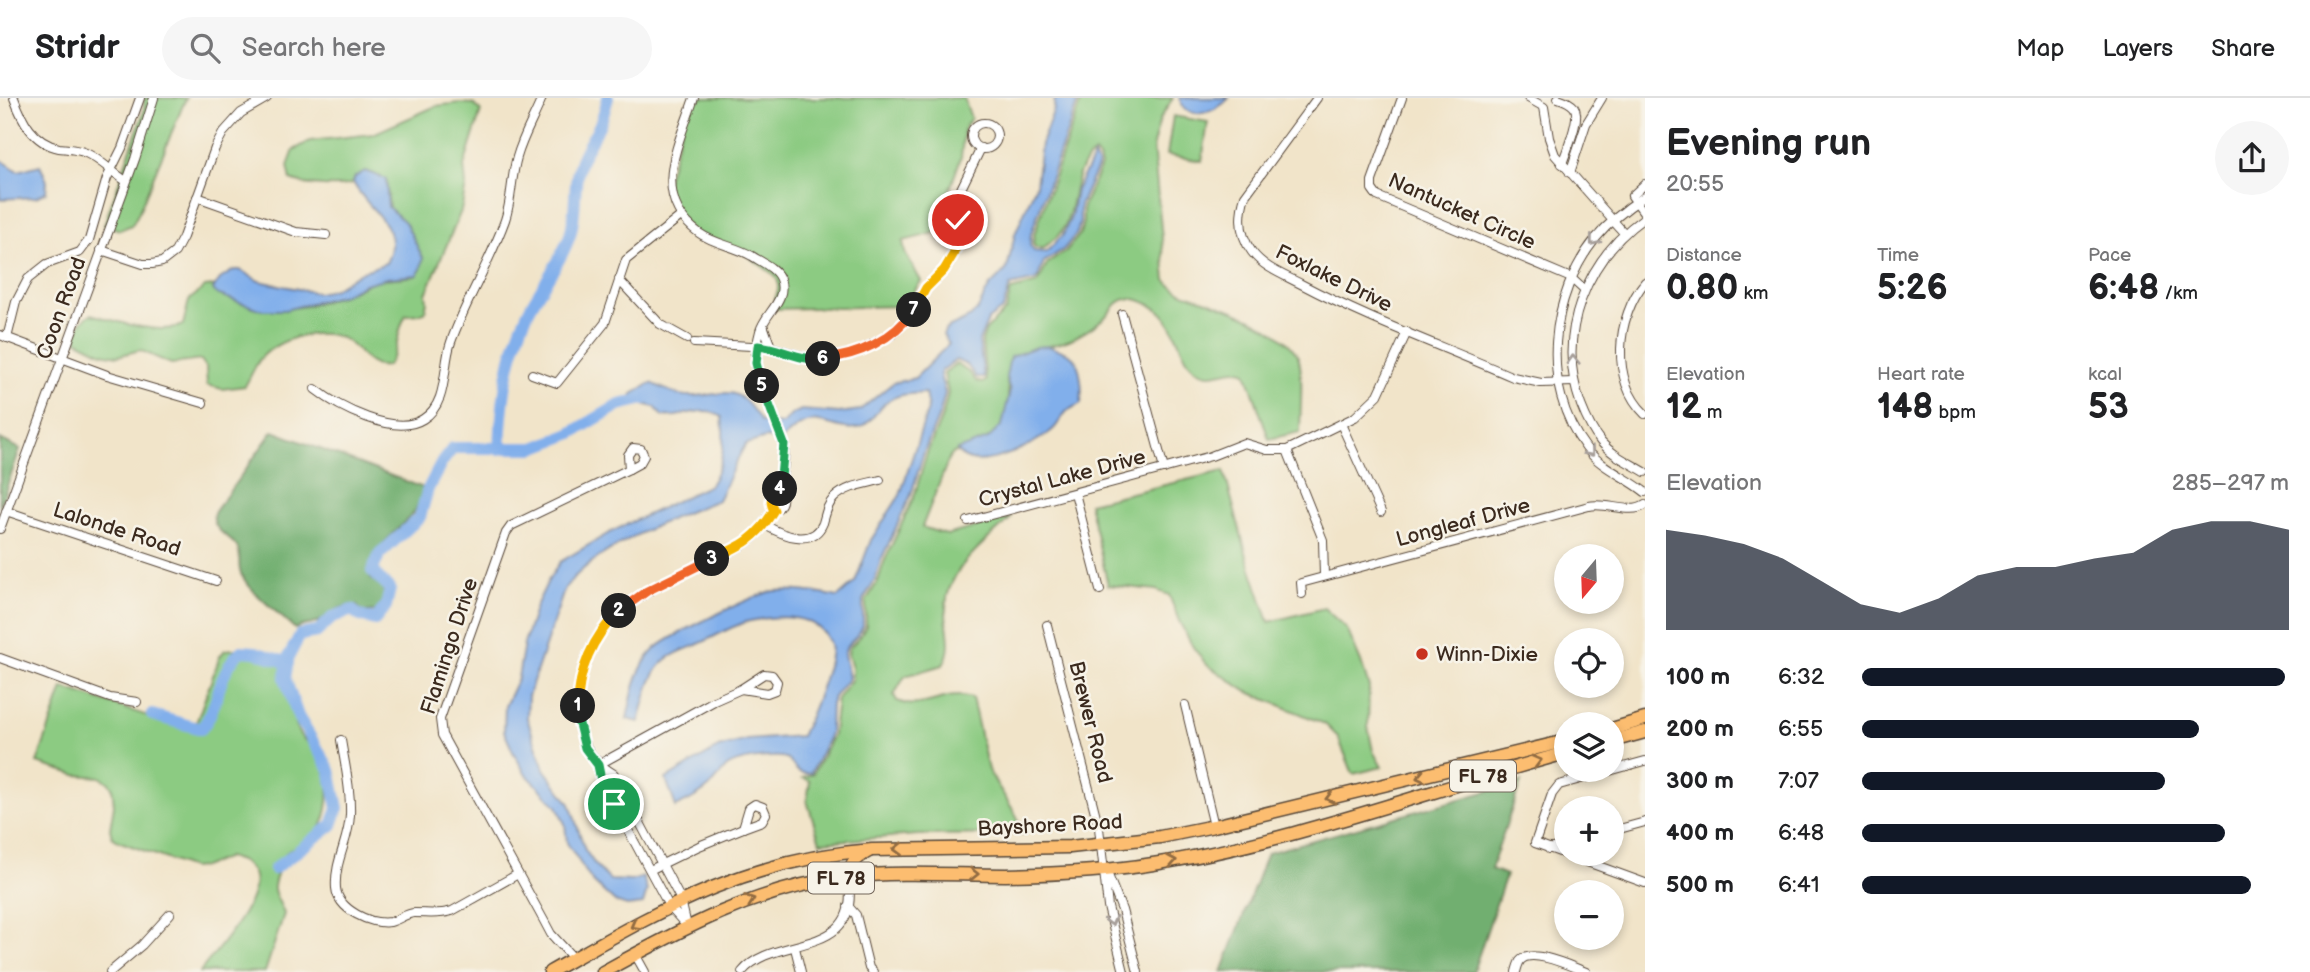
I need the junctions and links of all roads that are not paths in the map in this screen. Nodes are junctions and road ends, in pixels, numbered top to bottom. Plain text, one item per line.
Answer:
1 (14, 98) edge
2 (140, 98) edge
3 (154, 98) edge
4 (267, 98) edge
5 (542, 98) edge
6 (694, 98) edge
7 (1317, 98) edge
8 (1402, 98) edge
9 (1528, 98) edge
10 (1559, 98) edge
11 (1602, 98) edge
12 (981, 148) dead end
13 (1562, 164) junction
14 (110, 171) junction
15 (1570, 173) junction
16 (126, 181) junction
17 (1645, 184) edge
18 (1645, 196) edge
19 (197, 197) junction
20 (1636, 203) junction
21 (1645, 215) edge
22 (681, 216) junction
23 (1612, 221) junction
24 (1623, 233) junction
25 (326, 235) dead end
26 (101, 250) junction
27 (1571, 278) junction
28 (619, 280) junction
29 (1645, 282) edge
30 (1584, 290) junction
31 (1122, 314) dead end
32 (0, 318) edge
33 (11, 321) junction
34 (763, 325) junction
35 (1407, 332) junction
36 (4, 336) edge
37 (758, 346) junction
38 (771, 347) junction
39 (61, 359) junction
40 (532, 374) dead end
41 (1574, 382) junction
42 (1558, 384) junction
43 (315, 389) dead end
44 (203, 403) dead end
45 (1645, 414) edge
46 (1341, 424) junction
47 (1287, 450) junction
48 (629, 469) dead end
49 (1164, 469) junction
50 (1645, 472) edge
51 (880, 480) dead end
52 (1645, 492) edge
53 (1075, 493) junction
54 (1645, 505) edge
55 (6, 511) junction
56 (1381, 512) dead end
57 (968, 521) dead end
58 (765, 525) junction
59 (0, 529) edge
60 (1324, 576) junction
61 (216, 581) dead end
62 (1100, 590) dead end
63 (1302, 594) dead end
64 (1047, 625) dead end
65 (0, 658) edge
66 (741, 689) dead end
67 (137, 702) dead end
68 (1185, 705) dead end
69 (1645, 719) edge
70 (1624, 725) edge
71 (1645, 732) edge
72 (1624, 738) edge
73 (341, 740) dead end
74 (1554, 744) edge
75 (1554, 756) edge
76 (1645, 761) edge
77 (598, 765) junction
78 (1396, 782) junction
79 (1401, 800) junction
80 (1645, 822) edge
81 (1214, 826) junction
82 (743, 828) dead end
83 (1624, 828) edge
84 (1102, 845) junction
85 (1554, 848) edge
86 (1549, 849) junction
87 (872, 850) junction
88 (662, 864) junction
89 (650, 870) junction
90 (1105, 870) junction
91 (518, 874) junction
92 (848, 877) junction
93 (1645, 883) edge
94 (675, 903) junction
95 (848, 906) junction
96 (170, 914) dead end
97 (687, 926) junction
98 (794, 948) junction
99 (635, 954) junction
100 (574, 959) junction
101 (110, 972) edge
102 (550, 972) edge
103 (603, 972) edge
104 (645, 972) edge
105 (742, 972) edge
106 (801, 972) edge
107 (873, 972) edge
108 (1124, 972) edge
109 (1138, 972) edge
110 (1516, 972) edge
111 (1586, 972) edge

1 - 14 street
2 - 14 street
3 - 16 street, Coon Road
4 - 19 street
5 - 43 street
6 - 22 street
7 - 35 street, Foxlake Drive
8 - 27 street, Nantucket Circle
9 - 13 street
10 - 13 street
11 - 15 street
12 - 38 street
13 - 15 street
14 - 16 street
14 - 33 street
15 - 23 street
16 - 26 street, Coon Road
17 - 20 street
18 - 20 street
19 - 25 street
19 - 26 street
20 - 21 street
20 - 23 street
21 - 24 street
22 - 28 street
22 - 34 street
23 - 24 street
23 -> 27 street
24 - 30 street
26 - 39 street, Coon Road
27 - 30 street, Nantucket Circle
27 - 42 street
28 - 37 street
28 - 40 street
29 - 45 street
41 -> 30 street
31 - 49 street, Crystal Lake Drive
32 - 33 street
33 - 36 street
34 - 37 street
34 - 38 street
35 - 42 street, Foxlake Drive
35 - 46 street
36 - 39 street
37 - 38 street
37 - 58 street
39 - 44 street
39 - 55 street, Coon Road
41 - 42 street, Foxlake Drive
41 - 50 street
42 -> 52 street
46 - 47 street
46 - 56 street
47 - 49 street, Crystal Lake Drive
47 - 60 street
48 - 91 street, Flamingo Drive
49 - 53 street, Crystal Lake Drive
51 - 58 street
53 - 57 street, Crystal Lake Drive
53 - 62 street
54 - 60 street, Longleaf Drive
55 - 59 street, Coon Road
55 - 61 street, Lalonde Road
58 - 77 street
60 - 63 street, Longleaf Drive
64 - 84 street, Brewer Road
65 - 67 street
66 - 77 street
68 - 81 street
69 - 70 main road
71 - 72 main road
73 - 91 street
74 -> 78 main road, Bayshore Road / FL 78
79 -> 75 main road, FL 78
76 - 86 street
77 - 88 street
77 - 89 street
78 - 79 main road
78 -> 81 main road, Bayshore Road / FL 78
90 -> 79 main road, FL 78
80 - 83 street
81 - 84 main road, Bayshore Road / FL 78
82 - 88 street
84 -> 87 main road, Bayshore Road / FL 78
84 - 90 street, Brewer Road
85 - 86 street
86 - 93 street
87 - 92 main road
87 - 94 main road, Bayshore Road / FL 78
88 - 89 street
88 - 94 street
89 - 94 street
92 -> 90 main road, FL 78
90 -> 108 street, Brewer Road
90 - 109 street
91 - 100 street, Flamingo Drive
92 - 95 street
97 -> 92 main road, FL 78
94 - 97 street
94 -> 100 main road, Bayshore Road / FL 78
95 - 98 street
95 - 107 street
96 - 101 street
97 - 99 main road, FL 78
98 - 105 street
98 - 106 street
99 - 103 main road, FL 78
99 - 104 street
100 - 102 main road, Bayshore Road / FL 78
110 - 111 street

